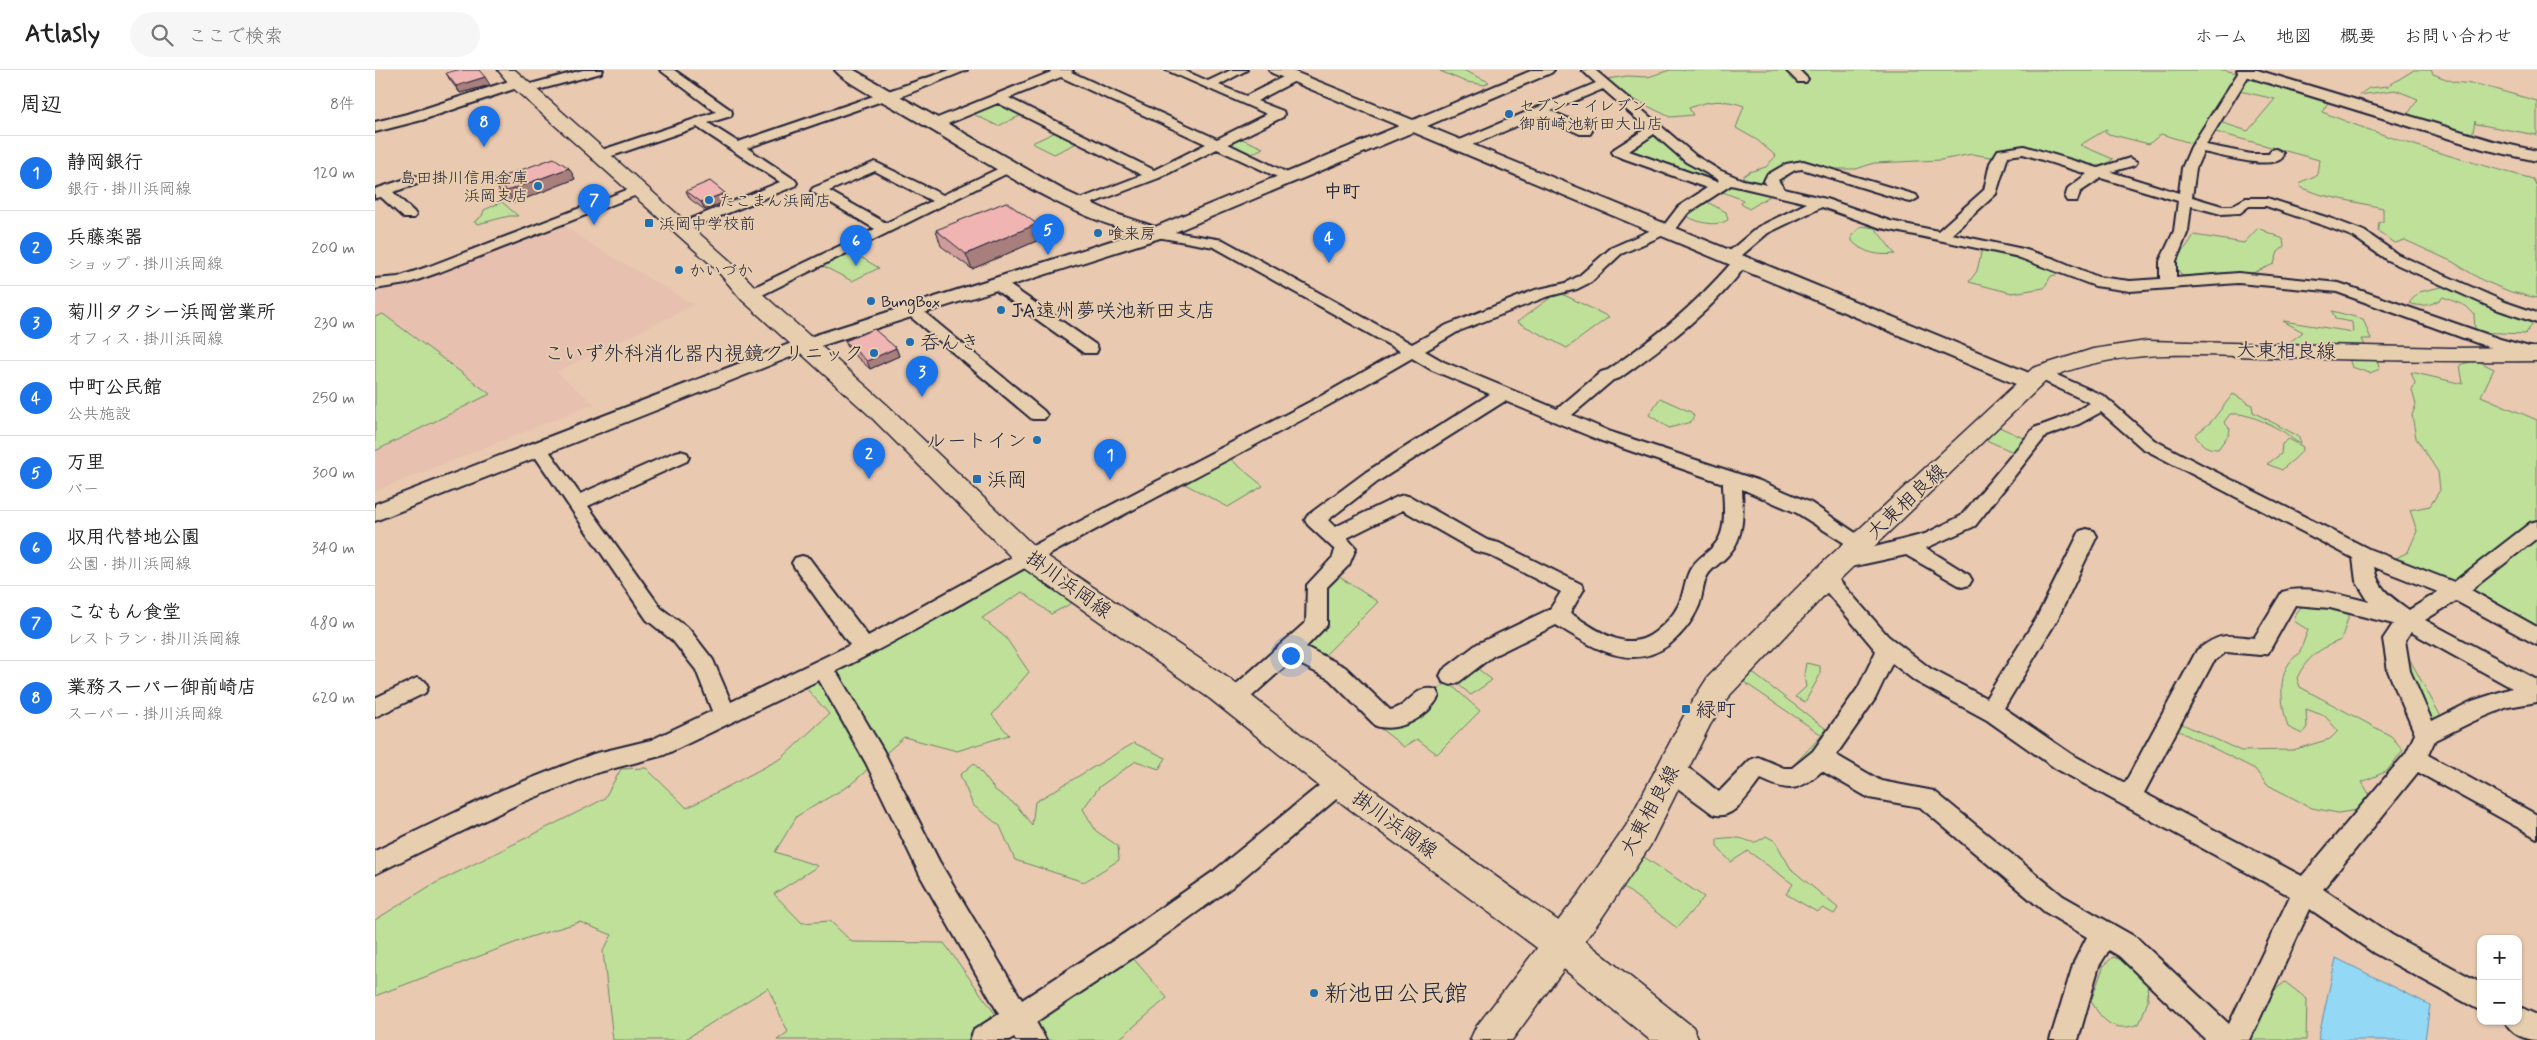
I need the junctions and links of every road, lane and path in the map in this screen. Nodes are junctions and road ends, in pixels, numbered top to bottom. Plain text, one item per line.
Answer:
1 (506, 70) edge
2 (597, 70) edge
3 (666, 70) edge
4 (843, 70) edge
5 (961, 70) edge
6 (1172, 70) edge
7 (1241, 70) edge
8 (1277, 70) edge
9 (1545, 70) edge
10 (1588, 70) edge
11 (1792, 70) edge
12 (2243, 70) edge
13 (1062, 71) edge
14 (1293, 77) junction
15 (1802, 79) dead end
16 (1604, 84) junction
17 (1209, 85) junction
18 (522, 86) junction
19 (885, 97) junction
20 (998, 98) junction
21 (1246, 101) junction
22 (1540, 111) junction
23 (698, 122) junction
24 (935, 124) junction
25 (1412, 126) junction
26 (375, 127) edge
27 (1655, 128) junction
28 (1585, 131) dead end
29 (1219, 145) junction
30 (1460, 145) junction
31 (737, 147) junction
32 (2198, 147) junction
33 (2276, 153) dead end
34 (598, 156) junction
35 (2537, 156) edge
36 (2130, 162) dead end
37 (1011, 168) junction
38 (2100, 173) junction
39 (1153, 175) junction
40 (1291, 178) junction
41 (415, 180) dead end
42 (1724, 183) junction
43 (637, 190) junction
44 (1779, 192) junction
45 (379, 193) edge
46 (1911, 198) dead end
47 (2072, 198) dead end
48 (943, 201) junction
49 (2185, 201) junction
50 (1821, 202) junction
51 (1077, 205) junction
52 (409, 215) dead end
53 (681, 228) junction
54 (886, 229) junction
55 (1663, 229) junction
56 (1156, 233) junction
57 (1941, 236) junction
58 (1736, 259) junction
59 (997, 283) junction
60 (375, 284) edge
61 (2168, 284) junction
62 (750, 295) junction
63 (912, 310) junction
64 (2537, 318) edge
65 (804, 345) junction
66 (1090, 349) dead end
67 (1412, 353) junction
68 (2537, 354) edge
69 (2036, 377) junction
70 (1503, 394) junction
71 (2101, 404) junction
72 (1038, 415) dead end
73 (1559, 417) junction
74 (538, 448) junction
75 (680, 457) dead end
76 (1733, 479) junction
77 (577, 504) junction
78 (375, 513) edge
79 (2537, 528) edge
80 (2087, 536) dead end
81 (1332, 537) junction
82 (1909, 547) junction
83 (2362, 554) junction
84 (1028, 556) junction
85 (1842, 562) junction
86 (802, 563) dead end
87 (1962, 580) dead end
88 (2456, 591) junction
89 (1557, 614) junction
90 (2408, 620) junction
91 (2537, 637) edge
92 (867, 647) junction
93 (1888, 648) junction
94 (1290, 649) junction
95 (823, 668) junction
96 (1451, 676) dead end
97 (417, 687) dead end
98 (2537, 692) edge
99 (1428, 696) dead end
100 (1233, 700) junction
101 (375, 708) edge
102 (1990, 711) junction
103 (726, 716) junction
104 (2426, 734) junction
105 (1821, 758) junction
106 (2415, 759) junction
107 (1672, 771) junction
108 (1339, 783) junction
109 (2130, 797) junction
110 (2537, 827) edge
111 (375, 863) edge
112 (2305, 891) junction
113 (2104, 933) junction
114 (1561, 944) junction
115 (2477, 996) edge
116 (1017, 1017) junction
117 (983, 1040) edge
118 (1032, 1040) edge
119 (1489, 1040) edge
120 (1680, 1040) edge
121 (2064, 1040) edge
122 (2226, 1040) edge
123 (2236, 1040) edge

1 - 18 main road, 掛川浜岡線
2 - 18 street
3 - 23 street
4 - 19 street
5 - 19 street
6 - 17 street
7 - 17 street
8 - 14 street
9 - 25 street
10 - 16 street
11 - 15 street
12 - 32 street
12 - 35 street
13 - 20 street
13 - 29 street
14 - 21 street
14 - 25 street
16 - 22 street
16 - 27 street
17 - 21 street
18 - 26 street
18 - 34 main road, 掛川浜岡線
19 - 24 street
19 - 31 street
20 - 24 street
20 - 39 street
21 - 29 street
22 - 28 street
22 - 30 street
23 - 31 street
23 - 34 street
24 - 37 street
25 - 30 street
25 - 40 street
27 - 42 street
27 - 42 street
29 - 39 street
29 - 40 street
30 - 55 street
31 - 53 street
32 - 33 street
32 - 49 street
34 - 43 main road, 掛川浜岡線
36 - 38 street
37 - 48 street
37 - 51 street
38 - 47 street
38 - 49 street
38 - 57 street
39 - 51 street
40 - 56 street
41 - 45 street
42 - 44 street
42 - 55 street
43 - 53 main road, 掛川浜岡線
43 - 60 street
44 - 46 street
44 - 50 street
45 - 52 street
48 - 54 street
48 - 54 street
49 - 61 street
49 - 64 street
50 - 57 street
50 - 58 street
51 - 56 street
53 - 62 main road, 掛川浜岡線
54 - 62 street
55 - 58 street
55 - 67 street
56 - 59 street
56 - 67 street
57 - 61 street
58 - 69 street
58 - 73 street
59 - 63 street
59 - 66 street
61 - 68 street
62 - 65 main road, 掛川浜岡線
63 - 65 street
63 - 72 street
65 - 74 street
65 - 84 main road, 掛川浜岡線
67 - 70 street
67 - 84 street
68 - 69 main road, 大東相良線
69 - 71 street
69 - 85 main road, 大東相良線
70 - 73 street
70 - 81 street
71 - 82 street
71 - 83 street
73 - 76 street
74 - 77 street
74 - 78 street
75 - 77 street
76 - 85 street
76 - 89 street
77 - 103 street
79 - 88 street
80 - 102 street
81 - 89 street
81 - 94 street
82 - 85 street
82 - 87 street
83 - 88 street
83 - 90 street
84 - 92 street
84 - 100 main road, 掛川浜岡線
85 - 93 street
85 - 107 main road, 大東相良線
86 - 92 street
88 - 90 street
88 - 91 street
89 - 96 street
90 - 98 street
90 - 104 street
90 - 109 street
92 - 95 street
93 - 102 street
93 - 105 street
94 - 99 street
94 - 100 street
95 - 103 street
95 - 116 street
97 - 101 street
98 - 104 street
100 - 108 main road, 掛川浜岡線
102 - 109 street
103 - 111 street
104 - 106 street
105 - 107 street
105 - 113 street
106 - 110 street
106 - 112 street
107 - 114 main road, 大東相良線
108 - 114 main road, 掛川浜岡線
108 - 116 street
109 - 112 street
112 - 115 street
112 - 123 street
113 - 121 street
113 - 122 street
114 - 119 main road, 大東相良線
114 - 120 main road, 掛川浜岡線
116 - 117 street
116 - 118 street

